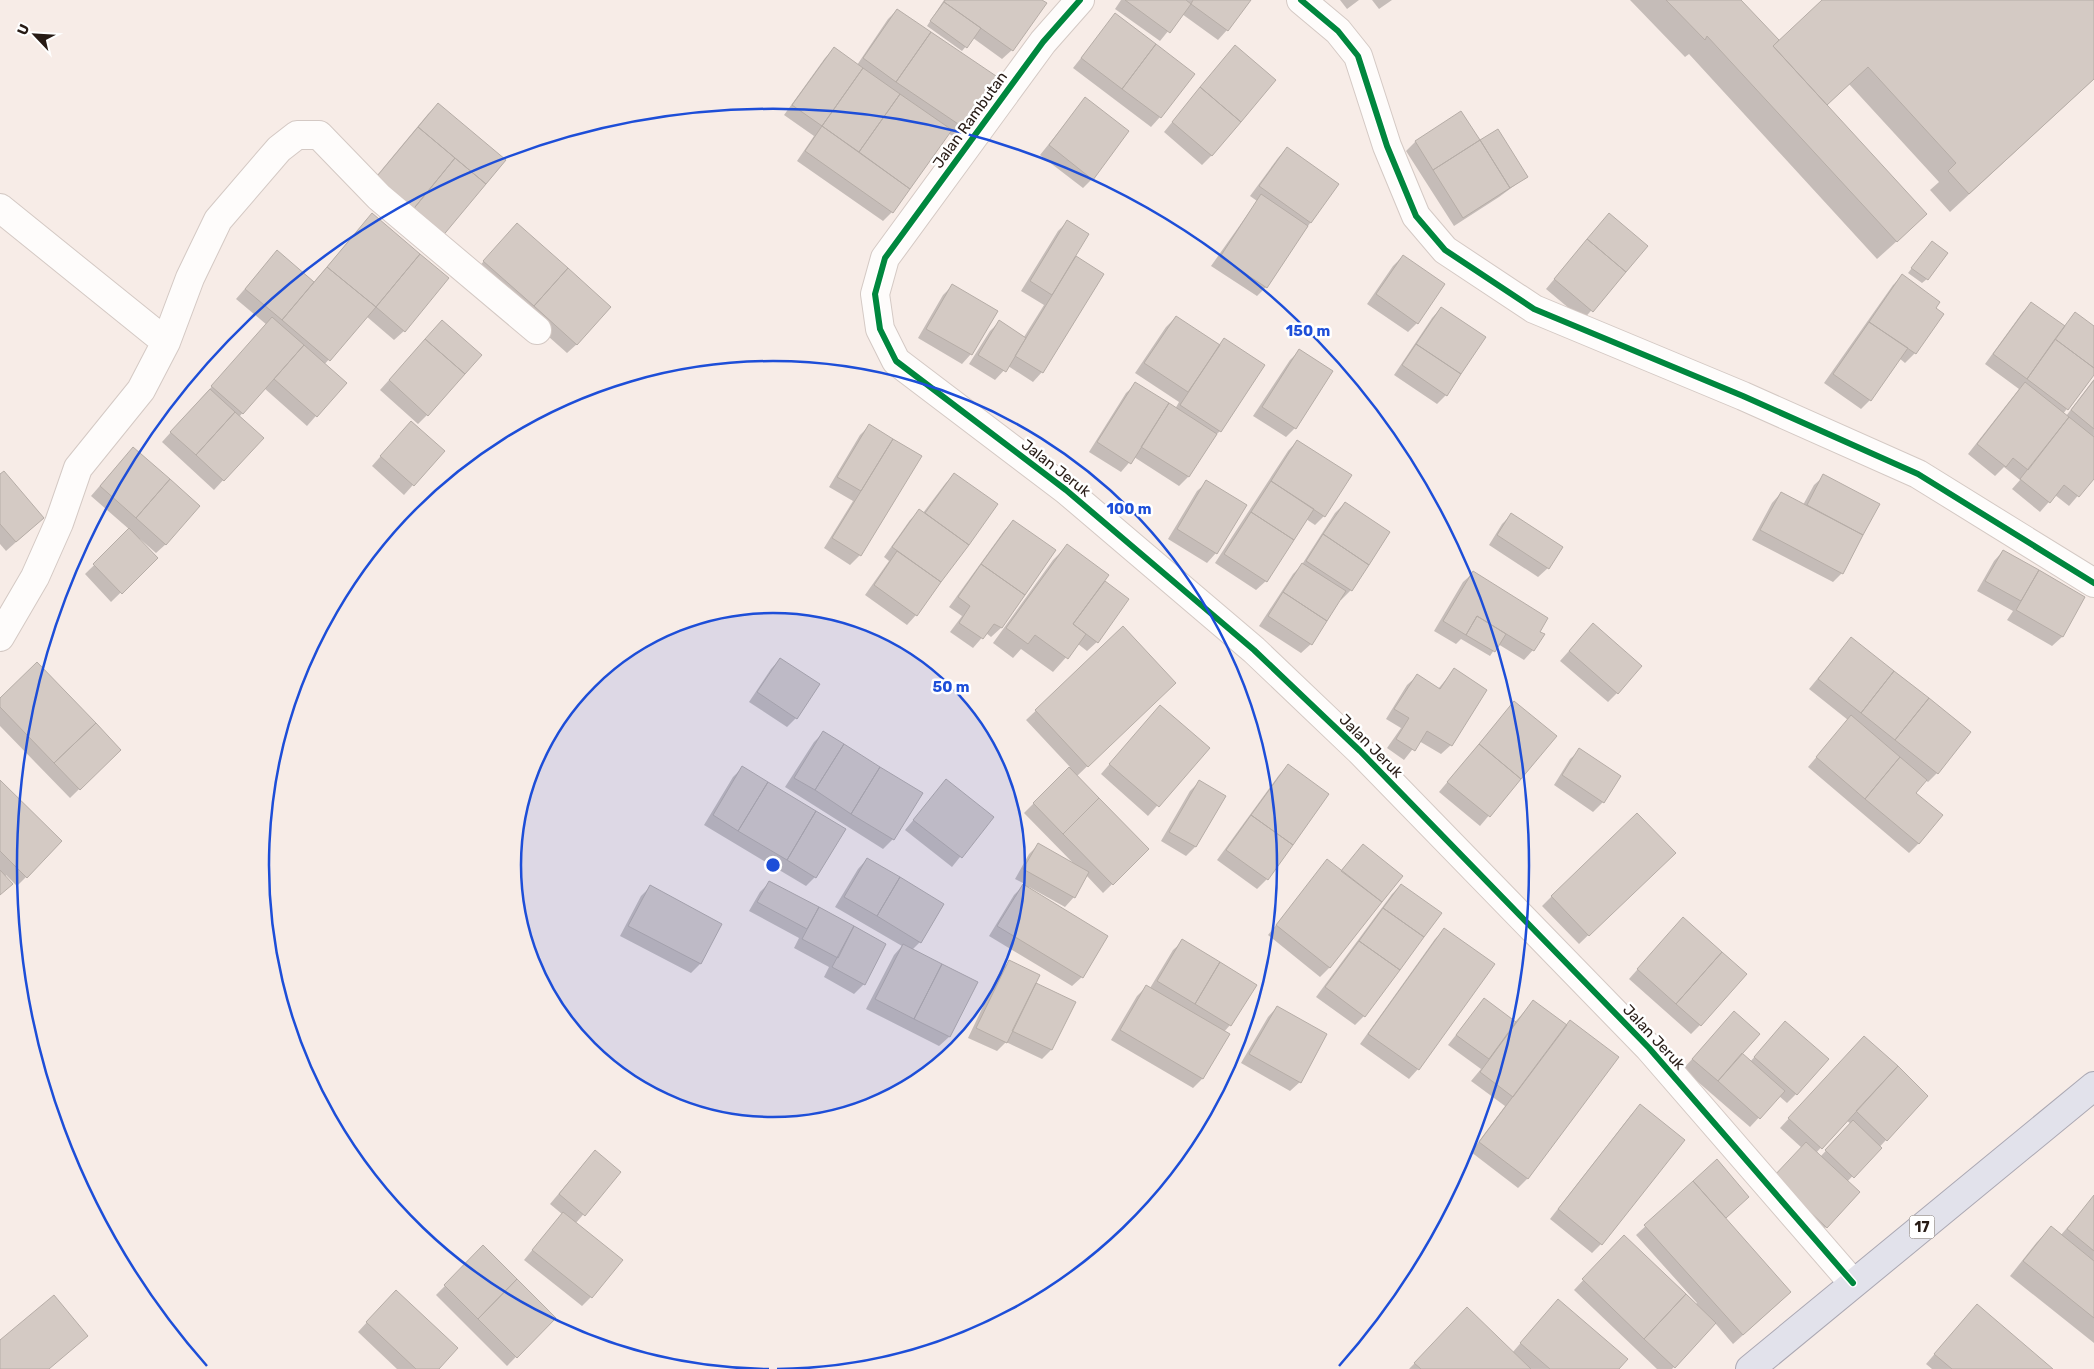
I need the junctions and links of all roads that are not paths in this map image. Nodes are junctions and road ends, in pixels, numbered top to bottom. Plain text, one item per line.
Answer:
1 (1080, 0) edge
2 (1301, 0) edge
3 (0, 208) edge
4 (885, 258) joint
5 (538, 330) dead end
6 (166, 342) junction
7 (2094, 582) edge
8 (0, 637) edge
9 (2094, 1086) edge
10 (1853, 1283) junction
11 (1750, 1369) edge

1 - 4 street, Jalan Rambutan
2 - 7 street
3 - 6 street
4 - 10 street, Jalan Jeruk
5 - 6 street
6 - 8 street
9 - 10 highway, 17
10 - 11 highway, 17

